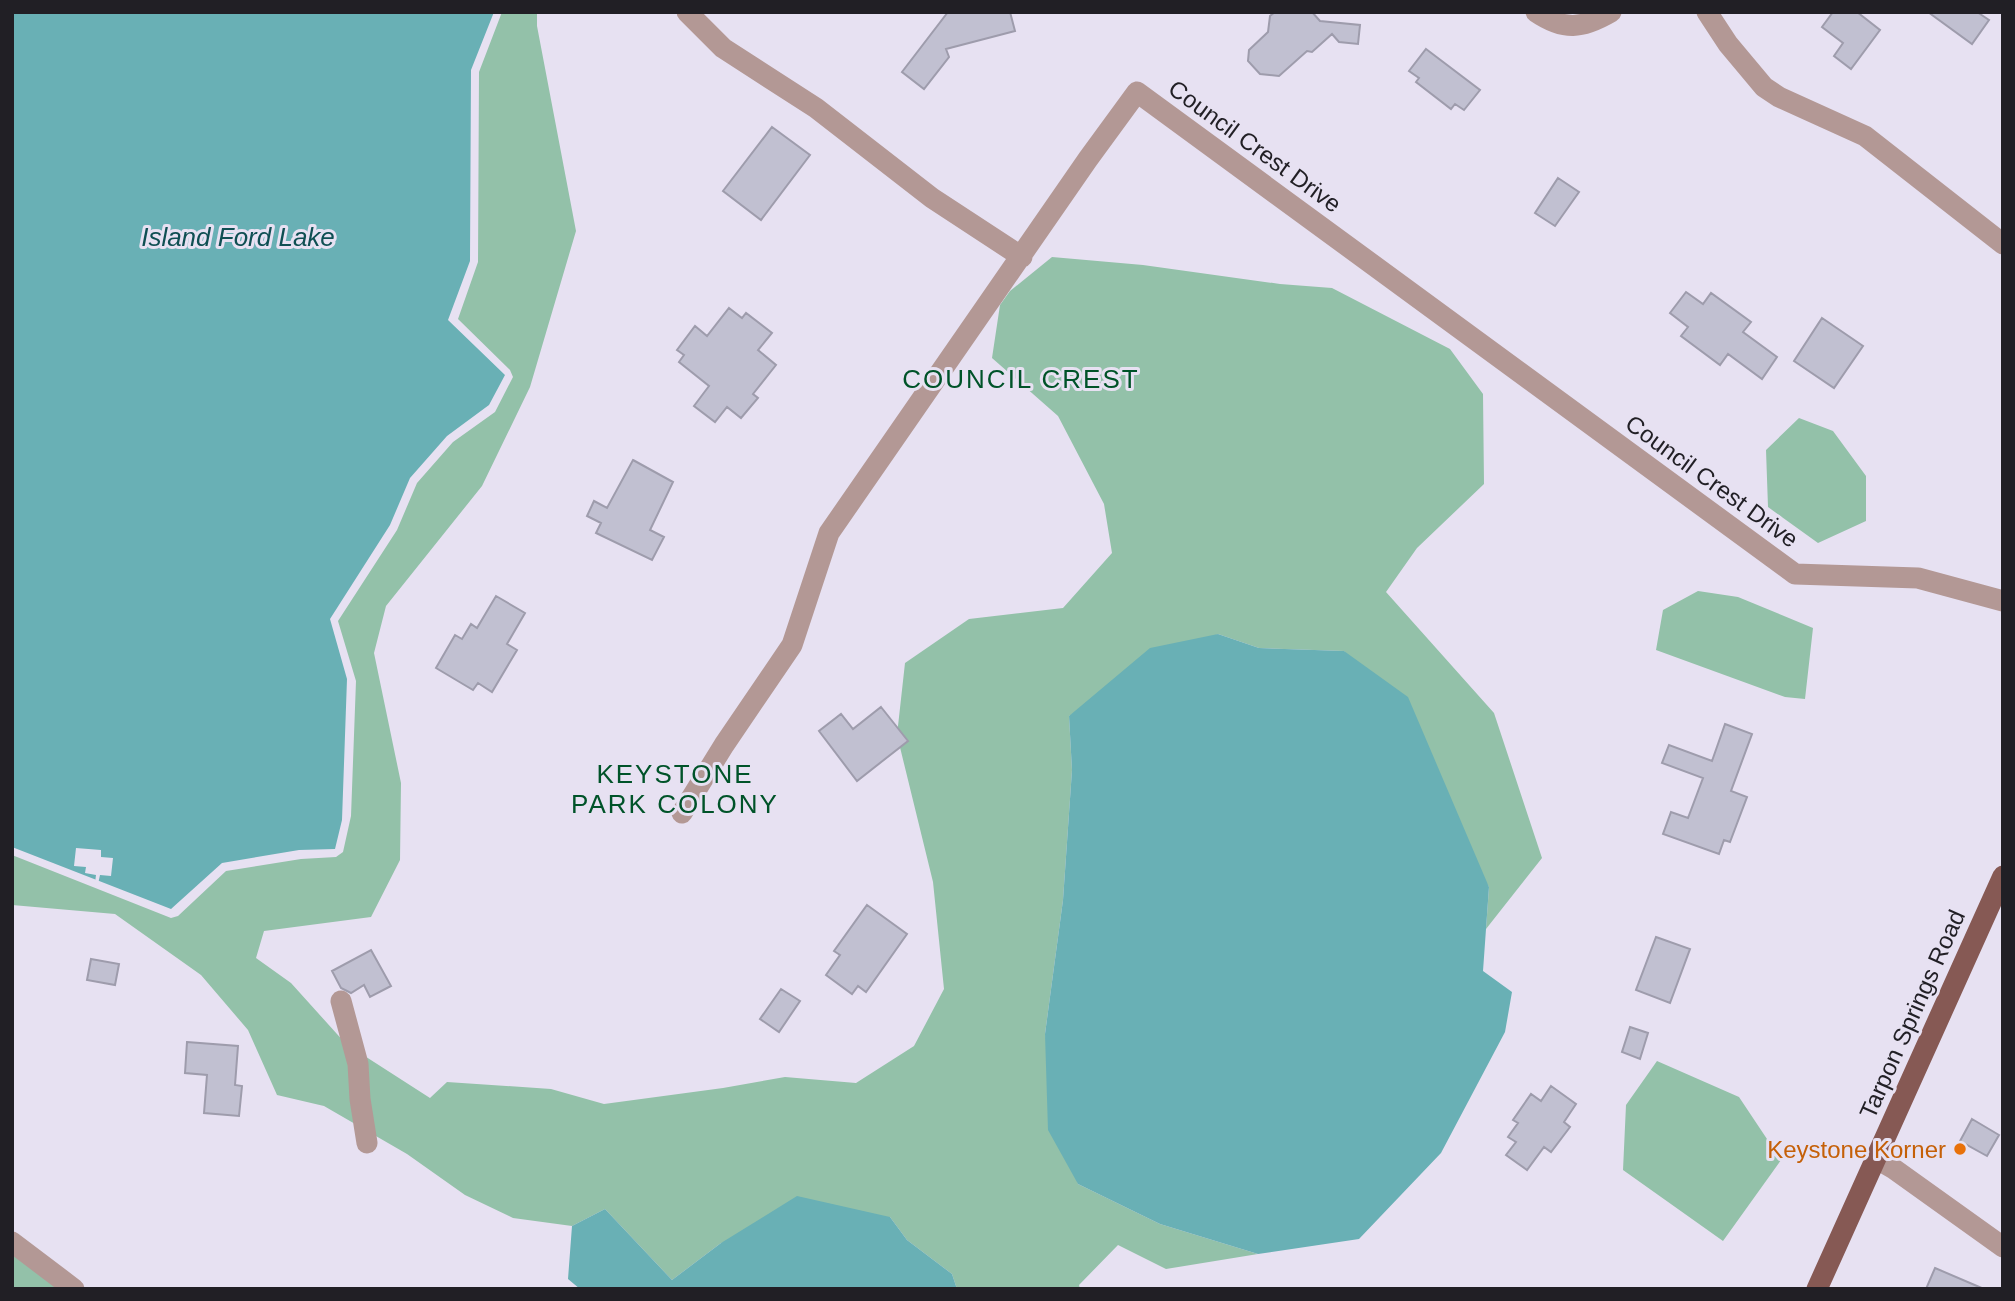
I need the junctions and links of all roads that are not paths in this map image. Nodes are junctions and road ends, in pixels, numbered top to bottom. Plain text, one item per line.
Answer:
1 (687, 12) edge
2 (1536, 12) edge
3 (1611, 12) edge
4 (1707, 12) edge
5 (2003, 244) edge
6 (1022, 257) junction
7 (2003, 601) edge
8 (682, 813) dead end
9 (2003, 876) edge
10 (341, 1001) dead end
11 (367, 1143) dead end
12 (1875, 1158) junction
13 (12, 1242) edge
14 (2003, 1247) edge
15 (74, 1289) edge
16 (1817, 1289) edge

1 - 6 street
2 - 3 street
4 - 5 street
6 - 7 street, Council Crest Drive
6 - 8 street, Council Crest Drive
9 - 12 main road, Tarpon Springs Road
10 - 11 street
12 - 14 street
12 - 16 main road, Tarpon Springs Road
13 - 15 street

